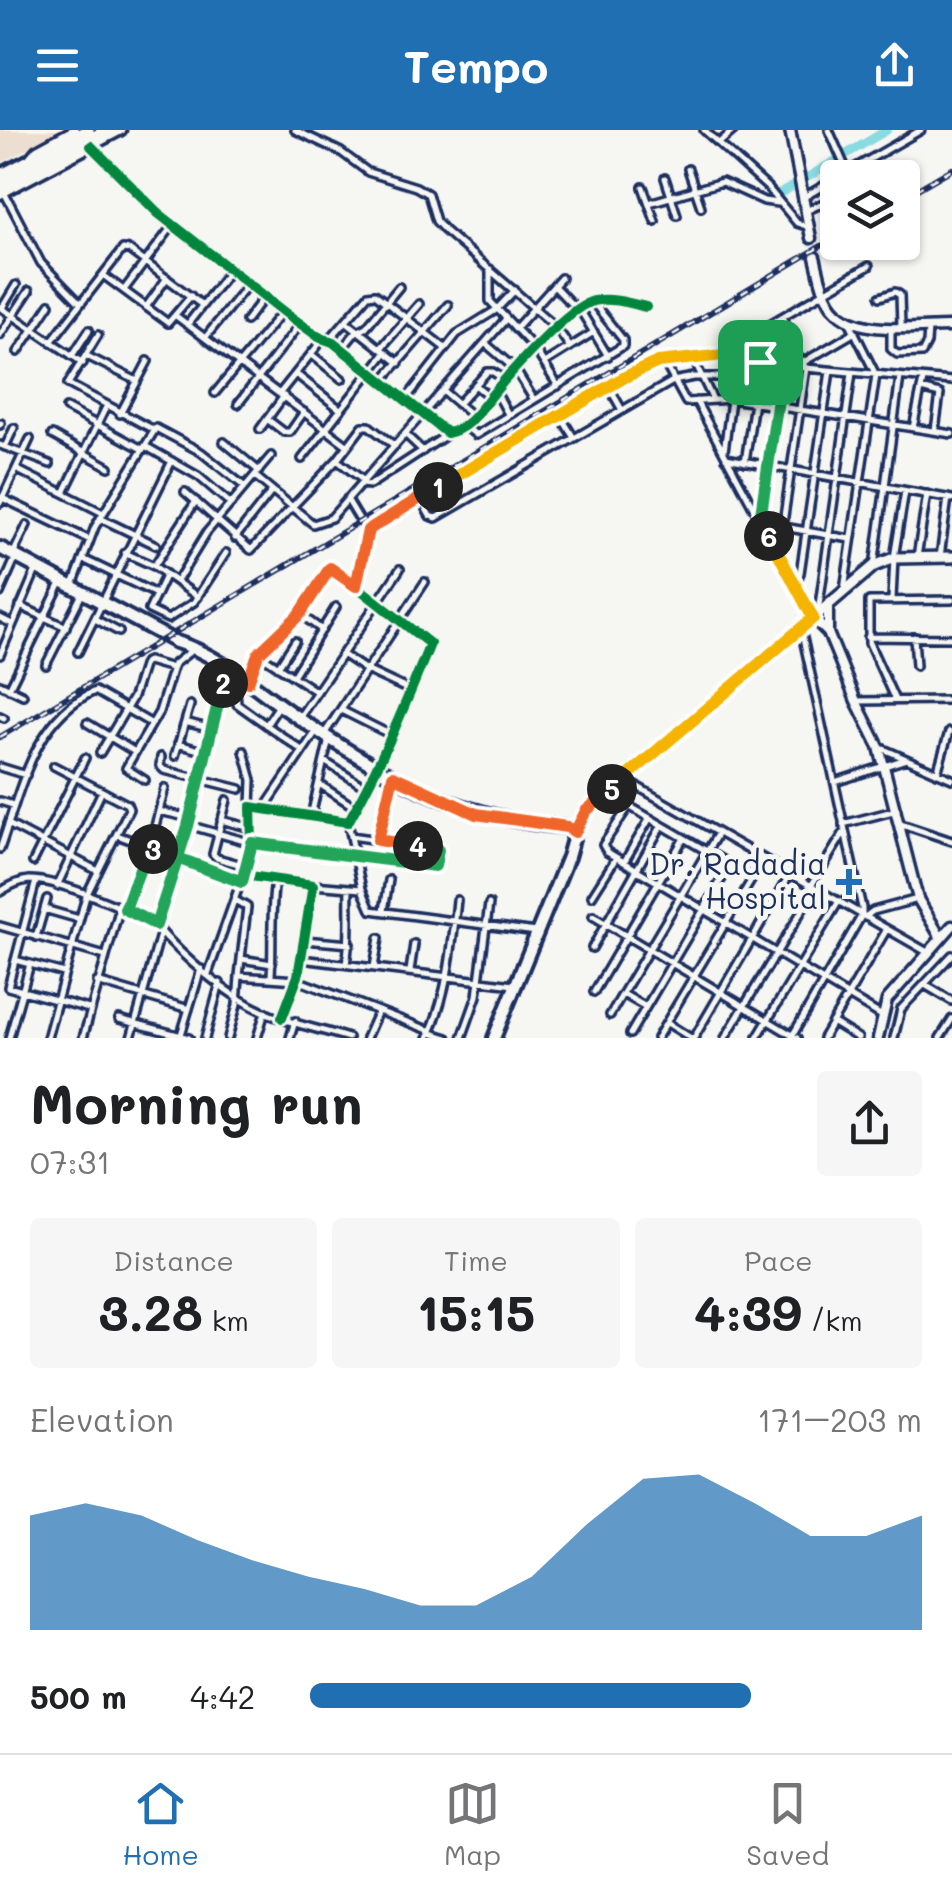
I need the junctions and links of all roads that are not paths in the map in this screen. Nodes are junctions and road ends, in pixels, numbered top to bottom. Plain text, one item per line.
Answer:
1 (74, 130) edge
2 (88, 130) edge
3 (107, 130) edge
4 (121, 130) edge
5 (296, 130) edge
6 (324, 130) edge
7 (704, 130) edge
8 (734, 130) edge
9 (790, 130) edge
10 (828, 130) edge
11 (921, 130) edge
12 (319, 141) junction
13 (718, 143) junction
14 (91, 146) junction
15 (842, 160) edge
16 (871, 160) edge
17 (28, 161) junction
18 (688, 169) dead end
19 (0, 176) edge
20 (665, 178) dead end
21 (643, 187) dead end
22 (694, 188) junction
23 (820, 189) edge
24 (1, 191) edge
25 (670, 196) junction
26 (804, 197) junction
27 (779, 202) junction
28 (649, 203) junction
29 (820, 204) edge
30 (701, 207) dead end
31 (806, 211) junction
32 (676, 215) dead end
33 (655, 220) dead end
34 (173, 225) junction
35 (809, 227) junction
36 (811, 238) tunnel mouth
37 (815, 257) tunnel mouth
38 (145, 262) junction
39 (869, 266) dead end
40 (490, 268) junction
41 (230, 270) junction
42 (103, 275) junction
43 (167, 278) junction
44 (561, 278) dead end
45 (248, 284) junction
46 (16, 285) dead end
47 (554, 286) junction
48 (399, 287) dead end
49 (124, 290) junction
50 (515, 290) junction
51 (29, 291) dead end
52 (825, 293) junction
53 (191, 296) junction
54 (265, 296) junction
55 (880, 297) dead end
56 (592, 301) junction
57 (387, 302) junction
58 (50, 304) dead end
59 (419, 304) dead end
60 (202, 305) junction
61 (448, 305) dead end
62 (77, 307) junction
63 (146, 307) junction
64 (646, 307) dead end
65 (1, 308) edge
66 (534, 308) junction
67 (577, 308) junction
68 (283, 310) junction
69 (496, 310) junction
70 (13, 315) junction
71 (176, 316) junction
72 (407, 318) junction
73 (784, 318) junction
74 (246, 320) dead end
75 (505, 320) junction
76 (850, 321) junction
77 (347, 322) junction
78 (300, 324) junction
79 (187, 325) junction
80 (891, 326) junction
81 (901, 326) junction
82 (928, 326) junction
83 (952, 326) edge
84 (556, 327) junction
85 (33, 329) junction
86 (515, 329) junction
87 (89, 330) dead end
88 (358, 330) junction
89 (762, 331) junction
90 (594, 332) junction
91 (855, 332) junction
92 (426, 333) junction
93 (0, 335) edge
94 (98, 335) dead end
95 (206, 338) junction
96 (326, 340) junction
97 (51, 342) junction
98 (485, 343) junction
99 (570, 347) junction
100 (445, 348) junction
101 (536, 348) junction
102 (342, 349) junction
103 (383, 350) junction
104 (18, 352) dead end
105 (311, 354) junction
106 (724, 355) junction
107 (72, 356) junction
108 (608, 356) junction
109 (736, 357) junction
110 (693, 358) junction
111 (85, 360) junction
112 (664, 360) junction
113 (148, 361) dead end
114 (760, 362) junction
115 (399, 363) junction
116 (544, 363) junction
117 (241, 364) junction
118 (804, 365) junction
119 (783, 366) junction
120 (515, 369) junction
121 (830, 370) junction
122 (370, 372) junction
123 (852, 373) junction
124 (295, 374) junction
125 (876, 376) junction
126 (702, 377) junction
127 (734, 377) junction
128 (260, 378) junction
129 (900, 378) junction
130 (342, 379) dead end
131 (505, 380) junction
132 (923, 380) junction
133 (382, 381) junction
134 (673, 381) junction
135 (952, 381) edge
136 (137, 382) junction
137 (475, 385) junction
138 (558, 386) junction
139 (609, 387) junction
140 (921, 389) junction
141 (496, 390) junction
142 (444, 392) junction
143 (215, 393) dead end
144 (282, 394) junction
145 (406, 398) junction
146 (490, 398) junction
147 (731, 399) junction
148 (713, 400) junction
149 (534, 401) junction
150 (696, 402) junction
151 (754, 403) junction
152 (238, 404) dead end
153 (458, 404) junction
154 (106, 407) junction
155 (777, 407) junction
156 (66, 408) dead end
157 (340, 409) junction
158 (622, 410) junction
159 (801, 410) junction
160 (304, 412) junction
161 (120, 414) junction
162 (424, 414) junction
163 (824, 414) junction
164 (509, 415) junction
165 (560, 415) junction
166 (474, 417) junction
167 (846, 418) junction
168 (267, 419) junction
169 (869, 421) junction
170 (98, 424) junction
171 (893, 425) junction
172 (465, 426) junction
173 (14, 428) dead end
174 (914, 428) junction
175 (260, 429) dead end
176 (326, 429) junction
177 (154, 430) junction
178 (935, 432) junction
179 (405, 434) junction
180 (448, 434) junction
181 (952, 434) edge
182 (52, 436) dead end
183 (574, 438) junction
184 (30, 439) dead end
185 (224, 442) dead end
186 (3, 446) edge
187 (346, 446) junction
188 (395, 446) junction
189 (144, 448) junction
190 (423, 450) junction
191 (84, 453) junction
192 (23, 454) junction
193 (271, 456) dead end
194 (725, 456) junction
195 (302, 459) dead end
196 (336, 460) junction
197 (172, 461) junction
198 (745, 462) junction
199 (50, 464) dead end
200 (109, 466) dead end
201 (768, 466) junction
202 (16, 470) junction
203 (792, 470) junction
204 (257, 473) junction
205 (814, 474) junction
206 (836, 479) junction
207 (363, 483) junction
208 (860, 484) junction
209 (245, 487) junction
210 (884, 489) junction
211 (272, 491) junction
212 (905, 491) junction
213 (185, 492) dead end
214 (64, 494) junction
215 (927, 494) junction
216 (420, 498) junction
217 (950, 498) edge
218 (1, 499) edge
219 (196, 501) junction
220 (344, 503) junction
221 (231, 504) junction
222 (290, 507) junction
223 (102, 516) junction
224 (216, 520) junction
225 (760, 520) junction
226 (26, 525) dead end
227 (784, 527) junction
228 (371, 528) junction
229 (806, 532) junction
230 (134, 534) junction
231 (828, 535) junction
232 (235, 538) junction
233 (90, 540) junction
234 (851, 540) junction
235 (156, 545) dead end
236 (0, 548) edge
237 (125, 553) junction
238 (778, 553) junction
239 (226, 554) dead end
240 (14, 556) junction
241 (918, 557) junction
242 (940, 557) junction
243 (952, 557) edge
244 (894, 558) junction
245 (83, 559) junction
246 (154, 566) junction
247 (874, 566) junction
248 (37, 567) junction
249 (400, 568) dead end
250 (115, 574) junction
251 (166, 574) junction
252 (176, 581) junction
253 (425, 582) dead end
254 (795, 584) junction
255 (73, 585) junction
256 (356, 586) junction
257 (844, 592) junction
258 (0, 593) edge
259 (156, 594) junction
260 (198, 597) junction
261 (892, 599) junction
262 (952, 600) edge
263 (104, 601) junction
264 (377, 602) junction
265 (828, 605) junction
266 (20, 606) junction
267 (336, 607) dead end
268 (300, 614) junction
269 (816, 616) junction
270 (44, 617) junction
271 (0, 618) edge
272 (95, 619) junction
273 (400, 620) junction
274 (12, 624) junction
275 (66, 627) junction
276 (801, 629) junction
277 (322, 630) junction
278 (119, 632) dead end
279 (828, 633) junction
280 (868, 637) junction
281 (914, 637) junction
282 (952, 638) edge
283 (295, 641) dead end
284 (195, 648) junction
285 (78, 652) dead end
286 (0, 654) edge
287 (258, 654) junction
288 (342, 654) junction
289 (46, 666) dead end
290 (916, 666) dead end
291 (278, 667) junction
292 (172, 668) junction
293 (231, 670) junction
294 (366, 670) junction
295 (292, 676) junction
296 (248, 682) junction
297 (0, 684) edge
298 (9, 688) junction
299 (408, 690) junction
300 (316, 692) junction
301 (23, 695) dead end
302 (894, 700) junction
303 (952, 700) edge
304 (856, 701) junction
305 (190, 705) dead end
306 (280, 705) junction
307 (126, 709) junction
308 (340, 710) junction
309 (299, 718) junction
310 (184, 722) junction
311 (88, 723) dead end
312 (152, 724) junction
313 (266, 725) junction
314 (212, 729) junction
315 (950, 732) dead end
316 (323, 735) junction
317 (392, 736) junction
318 (110, 737) junction
319 (178, 744) junction
320 (880, 747) junction
321 (244, 751) dead end
322 (303, 751) junction
323 (136, 752) junction
324 (206, 752) junction
325 (100, 753) dead end
326 (174, 756) dead end
327 (161, 757) dead end
328 (84, 758) dead end
329 (906, 759) junction
330 (324, 762) junction
331 (54, 766) dead end
332 (0, 767) edge
333 (886, 768) junction
334 (379, 769) junction
335 (937, 772) junction
336 (26, 775) junction
337 (393, 776) junction
338 (75, 778) junction
339 (200, 779) junction
340 (144, 780) dead end
341 (952, 780) edge
342 (629, 782) junction
343 (835, 782) junction
344 (320, 784) junction
345 (165, 788) dead end
346 (368, 789) junction
347 (240, 790) dead end
348 (102, 792) junction
349 (227, 800) dead end
350 (0, 801) edge
351 (13, 805) junction
352 (629, 806) junction
353 (252, 807) junction
354 (356, 808) junction
355 (264, 809) junction
356 (159, 810) junction
357 (897, 810) junction
358 (311, 816) junction
359 (650, 818) junction
360 (221, 820) junction
361 (190, 822) junction
362 (348, 822) junction
363 (8, 824) junction
364 (843, 824) junction
365 (901, 824) junction
366 (662, 825) junction
367 (251, 828) junction
368 (575, 832) junction
369 (844, 832) junction
370 (217, 833) junction
371 (718, 833) junction
372 (117, 835) junction
373 (351, 836) junction
374 (684, 838) junction
375 (951, 839) edge
376 (378, 840) junction
377 (44, 842) junction
378 (252, 843) junction
379 (148, 847) junction
380 (0, 848) edge
381 (707, 851) junction
382 (71, 857) junction
383 (356, 858) junction
384 (616, 858) junction
385 (764, 859) junction
386 (178, 860) junction
387 (34, 862) dead end
388 (624, 862) junction
389 (730, 864) junction
390 (246, 866) junction
391 (637, 869) junction
392 (98, 871) junction
393 (790, 874) junction
394 (242, 878) junction
395 (753, 878) junction
396 (275, 880) junction
397 (389, 880) dead end
398 (36, 881) junction
399 (659, 882) junction
400 (313, 885) junction
401 (57, 886) junction
402 (349, 888) junction
403 (813, 888) junction
404 (362, 889) junction
405 (0, 892) edge
406 (86, 896) junction
407 (592, 896) dead end
408 (682, 896) junction
409 (46, 899) dead end
410 (235, 900) junction
411 (457, 900) dead end
412 (918, 900) junction
413 (839, 902) junction
414 (489, 904) dead end
415 (122, 908) junction
416 (44, 909) junction
417 (704, 910) junction
418 (384, 911) junction
419 (593, 916) dead end
420 (864, 916) junction
421 (79, 919) junction
422 (454, 921) junction
423 (726, 923) junction
424 (606, 924) junction
425 (156, 925) junction
426 (487, 925) junction
427 (0, 926) edge
428 (952, 926) edge
429 (887, 929) junction
430 (161, 931) junction
431 (22, 932) junction
432 (536, 932) junction
433 (36, 936) junction
434 (626, 936) junction
435 (380, 938) dead end
436 (752, 938) junction
437 (946, 938) edge
438 (304, 940) junction
439 (350, 944) junction
440 (414, 944) dead end
441 (71, 946) junction
442 (592, 948) dead end
443 (649, 950) junction
444 (776, 953) junction
445 (929, 953) junction
446 (952, 955) edge
447 (105, 956) junction
448 (241, 959) junction
449 (301, 959) junction
450 (15, 960) junction
451 (30, 964) junction
452 (272, 964) junction
453 (346, 964) junction
454 (671, 964) junction
455 (801, 967) junction
456 (201, 968) junction
457 (374, 968) junction
458 (410, 972) junction
459 (64, 973) junction
460 (208, 974) junction
461 (239, 976) junction
462 (270, 976) junction
463 (449, 976) junction
464 (694, 978) junction
465 (297, 980) junction
466 (480, 980) junction
467 (823, 980) junction
468 (98, 982) junction
469 (220, 983) junction
470 (514, 985) junction
471 (925, 985) junction
472 (22, 992) junction
473 (594, 992) dead end
474 (720, 993) junction
475 (623, 994) junction
476 (848, 995) junction
477 (143, 996) junction
478 (238, 996) junction
479 (56, 1000) junction
480 (952, 1001) edge
481 (744, 1006) junction
482 (646, 1007) junction
483 (90, 1009) junction
484 (189, 1009) junction
485 (378, 1011) junction
486 (265, 1012) junction
487 (610, 1015) dead end
488 (882, 1016) junction
489 (282, 1018) junction
490 (952, 1018) edge
491 (120, 1019) dead end
492 (767, 1020) junction
493 (295, 1021) junction
494 (832, 1022) junction
495 (135, 1023) junction
496 (666, 1023) junction
497 (430, 1034) edge
498 (630, 1034) dead end
499 (180, 1037) edge
500 (793, 1037) edge
501 (10, 1038) edge
502 (47, 1038) edge
503 (83, 1038) edge
504 (131, 1038) edge
505 (189, 1038) edge
506 (205, 1038) edge
507 (228, 1038) edge
508 (257, 1038) edge
509 (290, 1038) edge
510 (348, 1038) edge
511 (366, 1038) edge
512 (447, 1038) edge
513 (462, 1038) edge
514 (494, 1038) edge
515 (658, 1038) edge
516 (693, 1038) edge
517 (725, 1038) edge
518 (758, 1038) edge
519 (823, 1038) edge
520 (858, 1038) edge
521 (878, 1038) edge
522 (894, 1038) edge
523 (940, 1038) edge

1 - 17 street
2 - 17 highway
3 - 24 highway
4 - 14 street
5 - 12 street
6 - 12 street
7 - 13 street
8 - 13 street
9 - 26 street
10 - 15 street
11 - 16 street
12 - 40 street
13 - 27 street
14 - 24 street
14 - 34 street
17 - 19 highway
18 - 22 street
20 - 25 street
21 - 28 street
22 - 25 street
22 - 27 street
22 - 30 street
23 - 26 street
24 - 62 street
25 - 28 street
25 - 32 street
26 - 31 street
27 - 35 street
28 - 33 street
29 - 31 street
31 - 35 street
34 - 38 street
34 - 41 street
35 - 36 street
37 - 52 street
38 - 42 street
38 - 43 street
38 - 49 street
39 - 52 street
40 - 50 street
40 - 69 street
41 - 45 street
41 - 60 street
42 - 49 street
42 - 62 street
43 - 53 street
43 - 63 street
44 - 47 street
45 - 54 street
45 - 95 street
46 - 65 street
47 - 66 street
47 - 67 street
48 - 57 street
49 - 63 street
50 - 66 street
50 - 69 street
51 - 70 street
52 - 73 street
52 - 76 street
53 - 60 street
53 - 71 street
54 - 68 street
54 - 74 street
55 - 81 street
56 - 64 street
56 - 67 street
56 - 108 street
57 - 72 street
57 - 77 street
57 - 88 street
58 - 85 street
59 - 72 street
60 - 79 street
61 - 92 street
62 - 97 street
63 - 71 street
65 - 70 street
66 - 84 street
66 - 86 street
67 - 84 street
67 - 90 street
68 - 78 street
68 - 117 street
69 - 75 street
69 - 100 street
70 - 85 street
70 - 93 street
71 - 79 street
72 - 92 street
72 - 103 street
73 - 89 street
73 - 118 street
75 - 86 street
75 - 98 street
76 - 80 street
76 - 91 street
77 - 88 street
77 - 96 street
78 - 96 street
78 - 128 street
79 - 95 street
80 - 81 street
80 - 82 street
81 - 82 street
82 - 83 street
84 - 99 street
84 - 101 street
85 - 97 street
85 - 104 street
86 - 101 street
87 - 107 street
88 - 102 street
88 - 103 street
89 - 106 street
89 - 119 street
90 - 99 street
90 - 108 street
91 - 118 street
91 - 125 street
92 - 100 street
92 - 115 street
94 - 111 street
95 - 117 street
96 - 102 street
96 - 105 street
97 - 107 street
98 - 120 street
98 - 142 street
99 - 116 street
100 - 145 street
101 - 116 street
101 - 120 street
102 - 122 street
103 - 115 street
103 - 122 street
105 - 124 street
105 - 130 street
106 - 109 street
106 - 110 street
107 - 111 street
108 - 138 street
109 - 114 street
109 - 127 street
110 - 112 street
110 - 126 street
111 - 136 street
111 - 154 street
112 - 134 street
112 - 139 street
113 - 136 street
114 - 119 street
114 - 151 street
115 - 133 street
116 - 138 street
117 - 128 street
117 - 143 street
118 - 119 street
118 - 121 street
118 - 159 street
119 - 155 street
120 - 131 street
120 - 149 street
121 - 123 street
121 - 163 street
122 - 133 street
122 - 157 street
123 - 125 street
123 - 167 street
124 - 144 street
124 - 157 street
125 - 129 street
125 - 169 street
126 - 127 street
126 - 134 street
126 - 148 street
127 - 147 street
128 - 144 street
128 - 152 street
129 - 132 street
129 - 171 street
131 - 137 street
131 - 141 street
132 - 135 street
132 - 140 street
133 - 145 street
134 - 150 street
134 - 158 street
136 - 161 street
137 - 146 street
137 - 153 street
138 - 149 street
139 - 158 street
139 - 165 street
140 - 174 street
140 - 178 street
141 - 146 street
141 - 164 street
142 - 153 street
142 - 162 street
144 - 160 street
144 - 168 street
145 - 162 street
146 - 166 street
147 - 148 street
147 - 151 street
147 - 194 street
148 - 150 street
149 - 164 street
150 - 194 street
151 - 155 street
151 - 198 street
153 - 166 street
154 - 161 street
154 - 170 street
155 - 159 street
155 - 201 street
156 - 170 street
157 - 176 street
158 - 183 street
159 - 163 street
159 - 203 street
160 - 168 street
160 - 176 street
161 - 177 street
162 - 179 street
162 - 180 street
163 - 167 street
163 - 205 street
164 - 172 street
165 - 183 street
165 - 216 street
166 - 172 street
167 - 169 street
167 - 206 street
168 - 175 street
169 - 171 street
169 - 208 street
170 - 189 street
170 - 191 street
171 - 174 street
171 - 210 street
172 - 180 street
173 - 186 street
174 - 178 street
176 - 187 street
176 - 195 street
177 - 189 street
177 - 209 street
178 - 181 street
179 - 188 street
179 - 190 street
180 - 190 street
182 - 191 street
183 - 216 street
184 - 192 street
185 - 204 street
186 - 192 street
187 - 188 street
187 - 196 street
188 - 207 street
189 - 197 street
189 - 223 street
190 - 207 street
191 - 200 street
191 - 214 street
192 - 199 street
192 - 202 street
193 - 204 street
194 - 198 street
194 - 225 street
196 - 207 street
196 - 222 street
197 - 221 street
197 - 230 street
198 - 201 street
201 - 203 street
201 - 225 street
202 - 214 street
202 - 218 street
203 - 205 street
203 - 227 street
204 - 209 street
204 - 211 street
205 - 206 street
205 - 229 street
206 - 208 street
206 - 231 street
207 - 220 street
208 - 210 street
208 - 234 street
209 - 221 street
210 - 212 street
210 - 247 street
211 - 222 street
211 - 232 street
212 - 215 street
212 - 244 street
213 - 219 street
214 - 223 street
215 - 217 street
215 - 241 street
216 - 228 street
217 - 242 street
218 - 233 street
219 - 224 street
219 - 246 street
220 - 222 street
220 - 228 street
221 - 224 street
222 - 232 street
223 - 230 street
223 - 233 street
224 - 232 street
224 - 252 street
225 - 238 street
226 - 240 street
227 - 229 street
227 - 238 street
228 - 256 street
229 - 231 street
229 - 254 street
230 - 235 street
230 - 237 street
231 - 234 street
231 - 269 street
233 - 245 street
234 - 257 street
236 - 240 main road
237 - 246 street
237 - 250 street
238 - 254 street
239 - 260 street
240 - 248 main road
240 - 258 street
241 - 242 main road
241 - 244 main road
242 - 243 main road
244 - 247 main road
244 - 261 street
245 - 250 street
245 - 255 street
246 - 251 street
247 - 257 main road
248 - 255 main road
248 - 266 street
249 - 264 street
250 - 259 street
250 - 263 street
251 - 252 street
251 - 259 street
252 - 260 street
253 - 273 street
254 - 269 street
255 - 263 main road
255 - 270 street
255 - 275 street
256 - 264 street
256 - 268 street
257 - 265 main road
259 - 260 street
261 - 262 street
261 - 280 street
263 - 272 street
263 - 284 main road
264 - 273 street
264 - 288 street
265 - 269 main road
265 - 279 street
266 - 270 street
266 - 274 street
267 - 277 street
268 - 277 street
268 - 287 street
269 - 276 main road
269 - 279 street
270 - 275 street
270 - 298 street
271 - 274 street
272 - 278 street
272 - 285 street
273 - 294 street
273 - 299 street
274 - 286 street
275 - 289 street
276 - 342 main road
276 - 343 street
277 - 295 street
279 - 304 street
280 - 281 street
280 - 302 street
281 - 282 street
281 - 290 street
283 - 291 street
284 - 292 street
284 - 293 main road
287 - 291 street
287 - 296 street
288 - 294 street
288 - 300 street
291 - 295 street
292 - 307 street
292 - 312 street
293 - 296 main road
293 - 313 street
293 - 314 street
294 - 299 street
294 - 308 street
295 - 300 street
296 - 306 main road
297 - 298 street
298 - 301 street
299 - 317 street
300 - 309 street
302 - 303 street
302 - 304 street
304 - 320 street
305 - 310 street
306 - 309 main road
306 - 313 street
307 - 312 street
307 - 318 street
307 - 336 street
308 - 316 street
308 - 317 street
309 - 316 main road
310 - 314 street
310 - 319 street
311 - 318 street
312 - 323 street
313 - 322 street
314 - 324 street
315 - 335 street
316 - 322 street
316 - 330 street
316 - 334 main road
317 - 334 street
318 - 323 street
318 - 325 street
319 - 324 street
319 - 326 street
320 - 329 street
320 - 333 street
321 - 353 street
322 - 355 street
323 - 340 street
324 - 339 street
327 - 339 street
328 - 338 street
329 - 333 street
329 - 335 street
330 - 344 street
330 - 346 street
331 - 338 street
332 - 336 street
333 - 343 street
333 - 357 street
334 - 337 main road
334 - 346 street
335 - 341 street
336 - 351 street
337 - 368 main road
337 - 376 street
338 - 348 street
338 - 377 street
339 - 347 street
339 - 361 street
342 - 352 street
342 - 368 main road
342 - 371 street
343 - 364 street
344 - 354 street
344 - 358 street
345 - 356 street
346 - 354 street
348 - 372 street
348 - 382 street
349 - 360 street
350 - 351 street
351 - 363 street
352 - 359 street
352 - 384 street
353 - 355 street
353 - 367 street
354 - 362 street
355 - 358 street
356 - 361 street
356 - 379 street
357 - 364 street
357 - 365 street
358 - 362 street
359 - 366 street
359 - 388 street
360 - 367 street
360 - 370 street
361 - 370 street
361 - 386 street
362 - 373 street
363 - 377 street
363 - 380 street
364 - 369 street
365 - 375 street
365 - 412 street
366 - 374 street
366 - 391 street
367 - 378 street
368 - 432 main road
369 - 403 street
369 - 420 street
370 - 378 street
370 - 390 street
371 - 381 street
371 - 385 street
372 - 379 street
372 - 392 street
373 - 376 street
373 - 383 street
374 - 381 street
374 - 399 street
376 - 383 street
377 - 382 street
377 - 387 street
378 - 383 street
378 - 390 street
379 - 386 street
379 - 415 street
381 - 389 street
381 - 408 street
382 - 392 street
382 - 401 street
383 - 404 street
384 - 388 street
384 - 407 street
385 - 393 street
385 - 395 street
386 - 394 street
386 - 425 street
388 - 391 street
389 - 395 street
389 - 417 street
390 - 394 street
391 - 399 street
391 - 424 street
392 - 406 street
393 - 403 street
393 - 436 street
394 - 396 street
394 - 410 street
395 - 423 street
396 - 400 street
396 - 452 street
397 - 418 street
398 - 401 street
398 - 405 street
398 - 431 street
399 - 408 street
399 - 434 street
400 - 402 street
400 - 438 street
401 - 406 street
402 - 404 street
402 - 439 street
403 - 413 street
403 - 444 street
404 - 418 street
406 - 415 street
406 - 421 street
408 - 417 street
408 - 443 street
409 - 416 street
410 - 448 street
410 - 460 street
411 - 422 street
412 - 420 street
412 - 437 street
413 - 420 street
413 - 455 street
414 - 426 street
415 - 425 street
415 - 447 street
416 - 421 street
416 - 433 street
417 - 423 street
417 - 454 street
418 - 422 street
419 - 424 street
420 - 429 street
420 - 467 street
421 - 441 street
422 - 426 street
422 - 463 street
423 - 436 street
423 - 464 street
424 - 434 street
424 - 442 street
425 - 430 street
426 - 432 street
426 - 466 street
427 - 431 street
428 - 437 street
429 - 445 street
429 - 476 street
430 - 456 street
430 - 477 street
431 - 433 street
431 - 450 street
432 - 470 main road
433 - 441 street
434 - 443 street
434 - 473 street
435 - 457 street
436 - 444 street
436 - 474 street
437 - 445 street
438 - 439 street
438 - 449 street
439 - 453 street
440 - 458 street
441 - 447 street
441 - 459 street
443 - 454 street
443 - 475 street
444 - 455 street
444 - 481 street
445 - 488 street
446 - 471 street
447 - 468 street
448 - 452 street
448 - 461 street
449 - 453 street
449 - 465 street
450 - 451 street
450 - 472 street
451 - 459 street
451 - 472 street
452 - 462 street
453 - 457 street
454 - 464 street
454 - 482 street
455 - 467 street
455 - 492 street
456 - 460 street
456 - 484 street
457 - 458 street
458 - 463 street
459 - 479 street
460 - 469 street
461 - 462 street
461 - 478 street
462 - 465 street
463 - 466 street
463 - 497 street
464 - 474 street
464 - 496 street
465 - 485 street
465 - 489 street
466 - 470 street
466 - 513 street
467 - 476 street
467 - 500 street
468 - 477 street
468 - 483 street
469 - 478 street
469 - 506 street
470 - 514 main road
471 - 480 street
471 - 522 street
472 - 479 street
472 - 501 street
474 - 481 street
474 - 516 street
475 - 482 street
475 - 487 street
476 - 488 street
476 - 494 street
477 - 484 street
477 - 495 street
478 - 486 street
478 - 507 street
479 - 483 street
479 - 502 street
481 - 492 street
481 - 517 street
482 - 498 street
483 - 503 street
484 - 499 street
485 - 497 street
485 - 511 street
486 - 489 street
486 - 508 street
488 - 521 street
489 - 493 street
490 - 523 street
491 - 495 street
492 - 500 street
492 - 518 street
493 - 509 street
493 - 510 street
494 - 519 street
494 - 520 street
495 - 499 street
495 - 504 street
496 - 515 street
496 - 516 street
497 - 512 street
499 - 505 street

